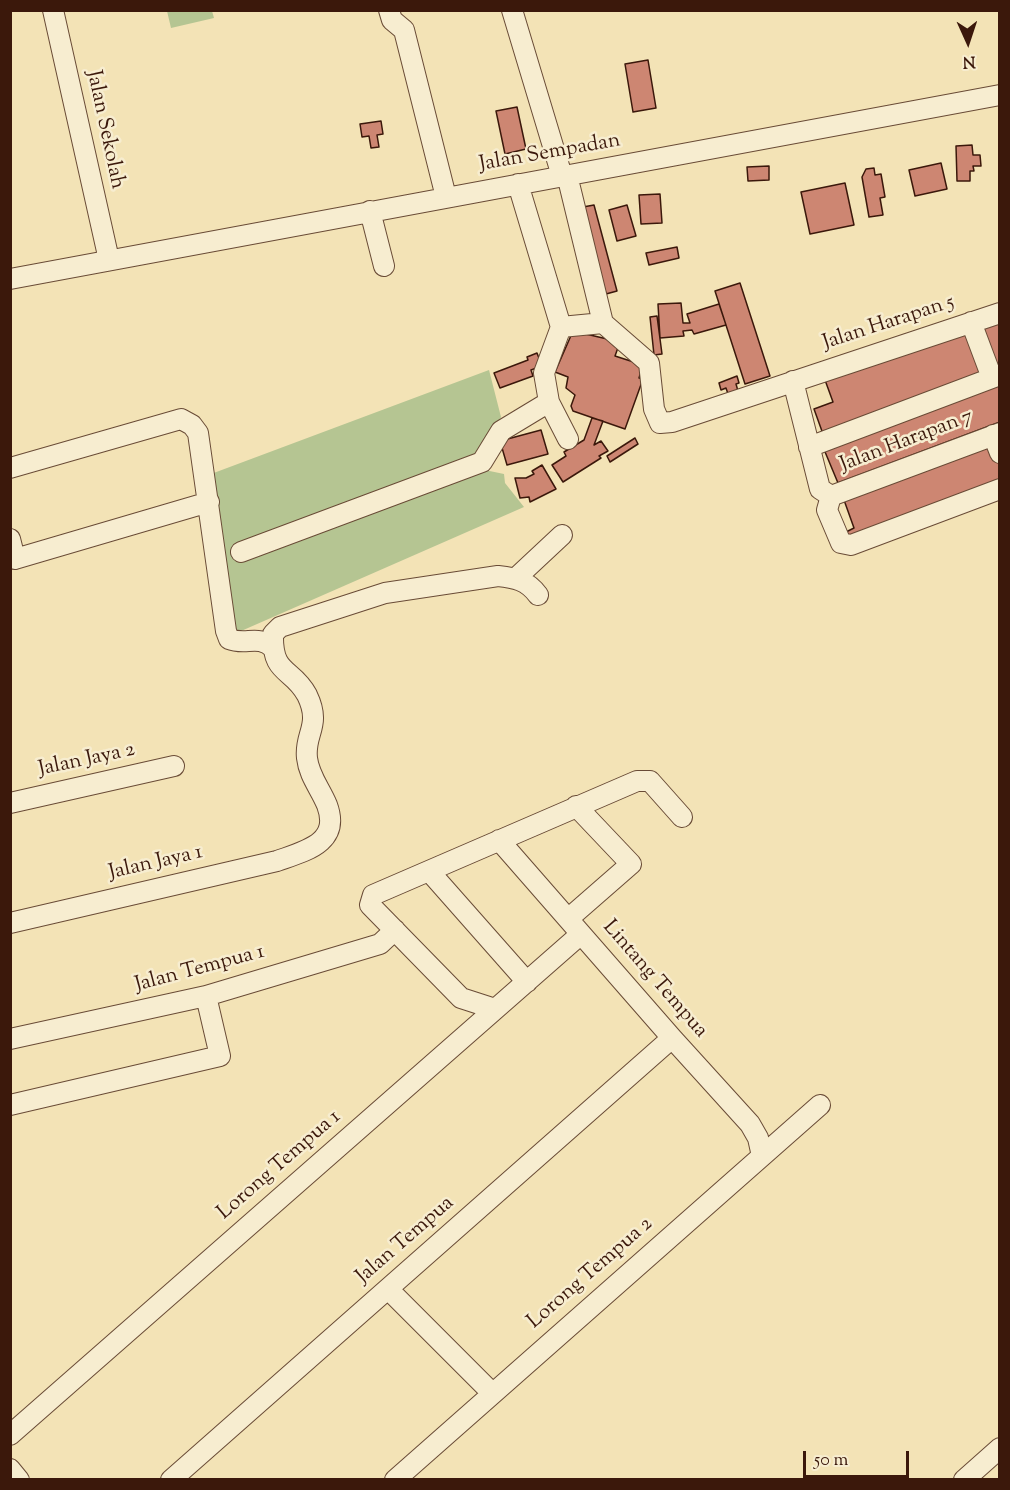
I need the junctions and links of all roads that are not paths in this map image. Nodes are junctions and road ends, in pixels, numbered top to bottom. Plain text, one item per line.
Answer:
1 (53, 10) edge
2 (389, 10) edge
3 (512, 10) edge
4 (999, 95) edge
5 (564, 175) junction
6 (518, 184) junction
7 (446, 197) junction
8 (370, 211) junction
9 (109, 260) junction
10 (384, 266) dead end
11 (10, 279) edge
12 (999, 313) edge
13 (971, 322) junction
14 (603, 323) junction
15 (561, 327) junction
16 (996, 377) edge
17 (793, 381) junction
18 (549, 402) junction
19 (568, 439) dead end
20 (997, 440) edge
21 (809, 447) junction
22 (10, 468) edge
23 (999, 489) edge
24 (831, 496) junction
25 (209, 502) junction
26 (562, 535) dead end
27 (10, 539) edge
28 (241, 552) dead end
29 (516, 578) junction
30 (538, 595) dead end
31 (273, 648) junction
32 (174, 766) dead end
33 (10, 803) edge
34 (576, 806) junction
35 (682, 816) dead end
36 (499, 840) junction
37 (429, 871) junction
38 (568, 919) junction
39 (10, 923) edge
40 (395, 930) junction
41 (581, 934) junction
42 (527, 982) junction
43 (206, 996) junction
44 (495, 1009) junction
45 (672, 1038) junction
46 (10, 1039) edge
47 (10, 1105) edge
48 (820, 1105) dead end
49 (762, 1156) junction
50 (388, 1289) junction
51 (492, 1393) junction
52 (10, 1435) edge
53 (999, 1448) edge
54 (10, 1469) edge
55 (20, 1479) edge
56 (171, 1479) edge
57 (395, 1479) edge
58 (964, 1479) edge

1 - 9 street, Jalan Sekolah
2 - 7 street
3 - 5 street
4 - 5 street, Jalan Sempadan
5 - 6 street, Jalan Sempadan
5 - 14 street
6 - 7 street, Jalan Sempadan
6 - 15 street
7 - 8 street, Jalan Sempadan
8 - 9 street, Jalan Sempadan
8 - 10 street
9 - 11 street, Jalan Sempadan
12 - 13 street, Jalan Harapan 5
13 - 16 street
13 - 17 street, Jalan Harapan 5
14 - 15 street
14 - 17 street, Jalan Harapan 5
15 - 18 street
16 - 21 street
17 - 21 street
18 - 19 street
18 - 28 street
20 - 24 street, Jalan Harapan 7
21 - 24 street
22 - 25 street
23 - 24 street
25 - 27 street
25 - 31 street
26 - 29 street
29 - 30 street
29 - 31 street
31 - 39 street, Jalan Jaya 1
32 - 33 street, Jalan Jaya 2
34 - 35 street
34 - 36 street
34 - 38 street
36 - 37 street
36 - 38 street, Lintang Tempua
37 - 40 street
37 - 42 street
38 - 41 street, Lintang Tempua
40 - 43 street, Jalan Tempua 1
40 - 44 street
41 - 42 street, Lorong Tempua 1
41 - 45 street, Lintang Tempua
42 - 44 street, Lorong Tempua 1
43 - 46 street, Jalan Tempua 1
43 - 47 street
44 - 52 street, Lorong Tempua 1
45 - 49 street, Lintang Tempua
45 - 50 street, Jalan Tempua
48 - 49 street, Lorong Tempua 2
49 - 51 street, Lorong Tempua 2
50 - 51 street
50 - 56 street, Jalan Tempua
51 - 57 street, Lorong Tempua 2
53 - 58 street
54 - 55 street

